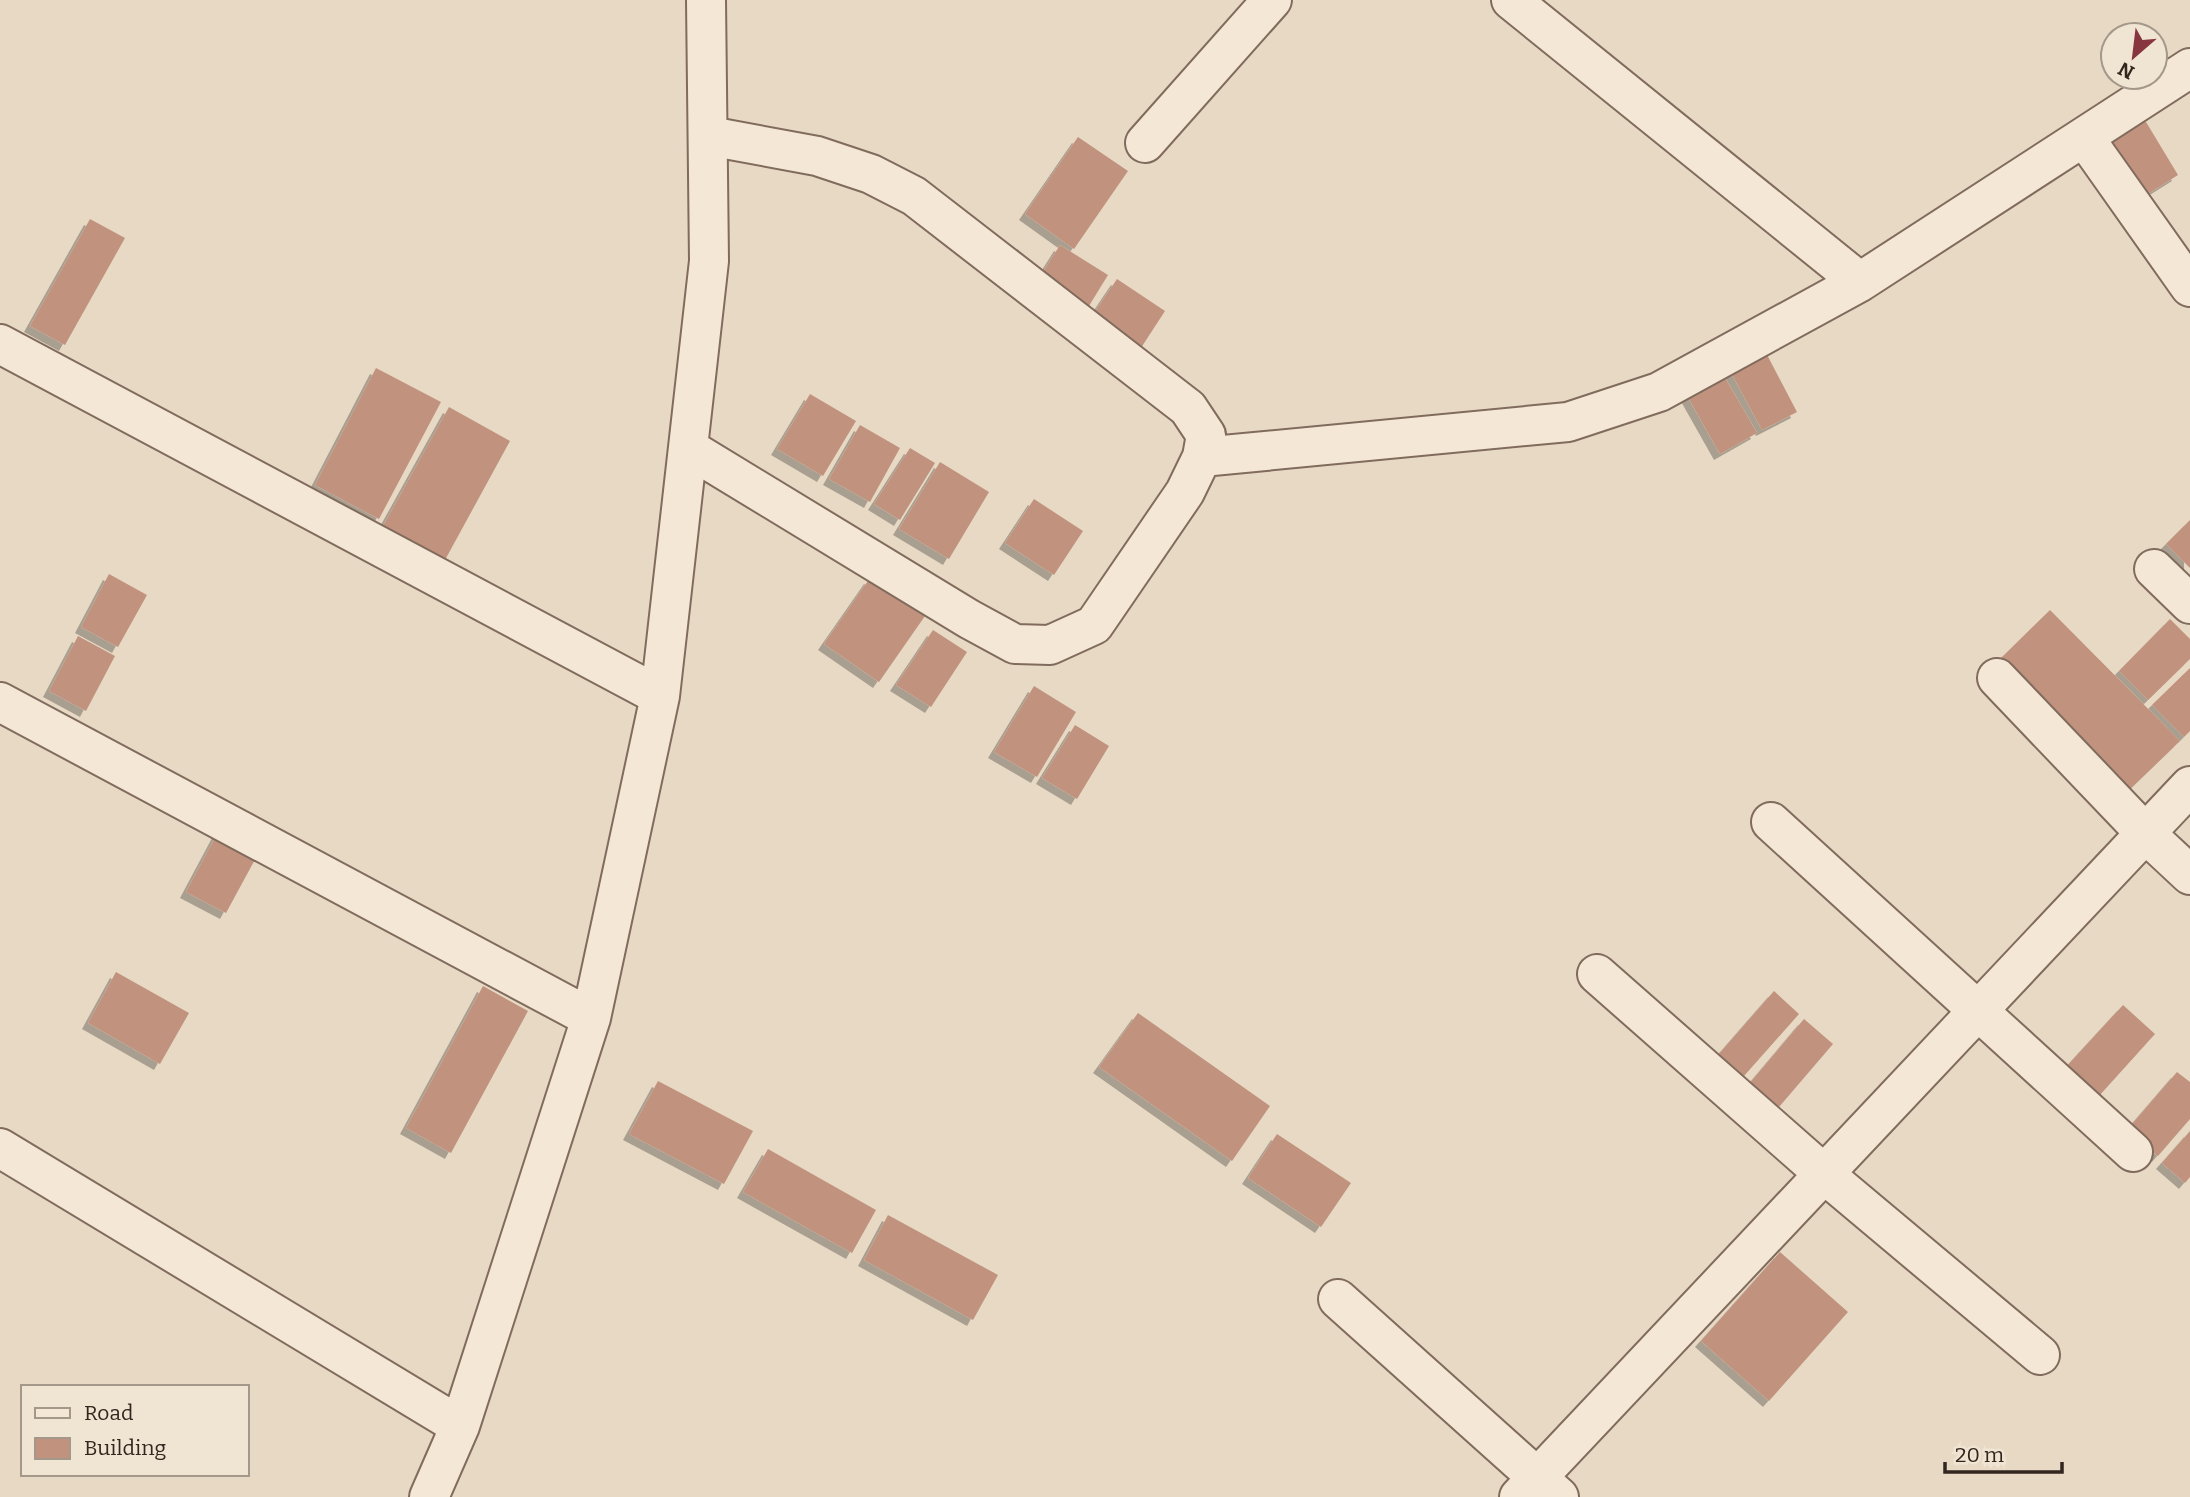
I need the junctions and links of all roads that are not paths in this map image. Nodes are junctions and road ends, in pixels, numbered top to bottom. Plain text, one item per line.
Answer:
1 (706, 0) edge
2 (1272, 0) edge
3 (1511, 0) edge
4 (2190, 68) edge
5 (709, 136) junction
6 (2084, 136) junction
7 (1144, 143) dead end
8 (1860, 282) junction
9 (2190, 287) edge
10 (0, 344) edge
11 (688, 448) junction
12 (1202, 457) junction
13 (2154, 569) dead end
14 (2190, 604) edge
15 (1997, 678) dead end
16 (660, 696) junction
17 (0, 702) edge
18 (2190, 786) edge
19 (1771, 822) dead end
20 (2145, 833) junction
21 (2190, 875) edge
22 (1597, 974) dead end
23 (1977, 1010) junction
24 (591, 1018) junction
25 (2133, 1152) dead end
26 (3, 1158) edge
27 (1823, 1173) junction
28 (1338, 1299) dead end
29 (2040, 1355) dead end
30 (460, 1426) junction
31 (1538, 1490) edge
32 (429, 1497) edge

1 - 5 street
2 - 7 street
3 - 8 street
4 - 6 street
5 - 11 street
5 - 12 street
6 - 8 street
6 - 9 street
8 - 12 street
10 - 16 street
11 - 12 street
11 - 16 street
13 - 14 street
15 - 20 street
16 - 24 street
17 - 24 street
18 - 20 street
19 - 23 street
20 - 21 street
20 - 23 street
22 - 27 street
23 - 25 street
23 - 27 street
24 - 30 street
26 - 30 street
27 - 29 street
27 - 31 street
28 - 31 street
30 - 32 street

